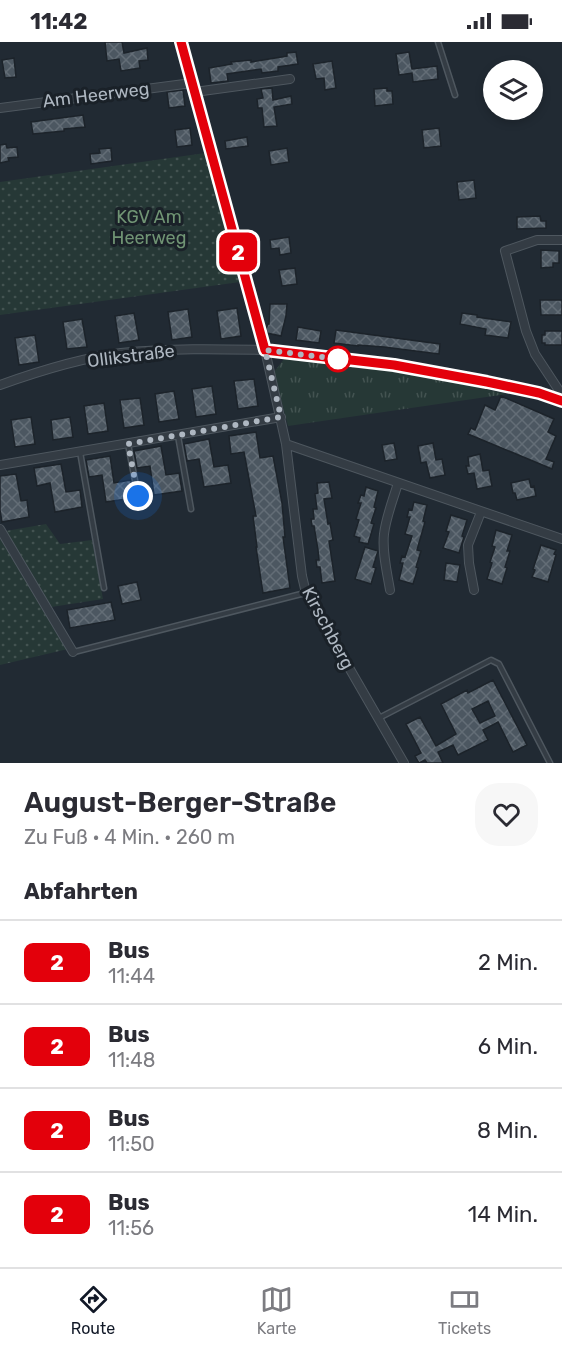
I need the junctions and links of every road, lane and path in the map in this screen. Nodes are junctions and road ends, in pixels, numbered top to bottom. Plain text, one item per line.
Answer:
1 (181, 42) edge
2 (438, 42) edge
3 (290, 79) dead end
4 (193, 87) junction
5 (455, 95) dead end
6 (0, 108) edge
7 (562, 240) edge
8 (265, 350) junction
9 (0, 385) edge
10 (562, 395) edge
11 (562, 401) edge
12 (281, 417) junction
13 (178, 435) junction
14 (128, 444) junction
15 (286, 444) junction
16 (80, 451) junction
17 (0, 465) edge
18 (398, 483) junction
19 (138, 496) dead end
20 (191, 510) dead end
21 (481, 512) junction
22 (0, 529) edge
23 (562, 539) edge
24 (104, 588) dead end
25 (390, 590) dead end
26 (474, 590) dead end
27 (306, 593) junction
28 (73, 652) joint
29 (379, 718) junction
30 (404, 763) edge
31 (550, 763) edge

1 - 4 street
2 - 5 lane
3 - 4 street, Am Heerweg
4 - 6 street, Am Heerweg
4 - 8 street
7 - 10 street
8 - 9 street, Ollikstraße
8 - 11 street
8 - 12 street, Kirschberg
12 - 13 street
12 - 15 street, Kirschberg
13 - 14 street
13 - 20 lane
14 - 16 street
14 - 19 lane
15 - 18 street
15 - 27 street, Kirschberg
16 - 17 street
16 - 24 lane
18 - 21 street
18 - 25 street
21 - 23 street
21 - 26 street
22 - 28 street
27 - 28 lane
27 - 29 street, Kirschberg
29 - 30 street, Kirschberg
29 - 31 lane

